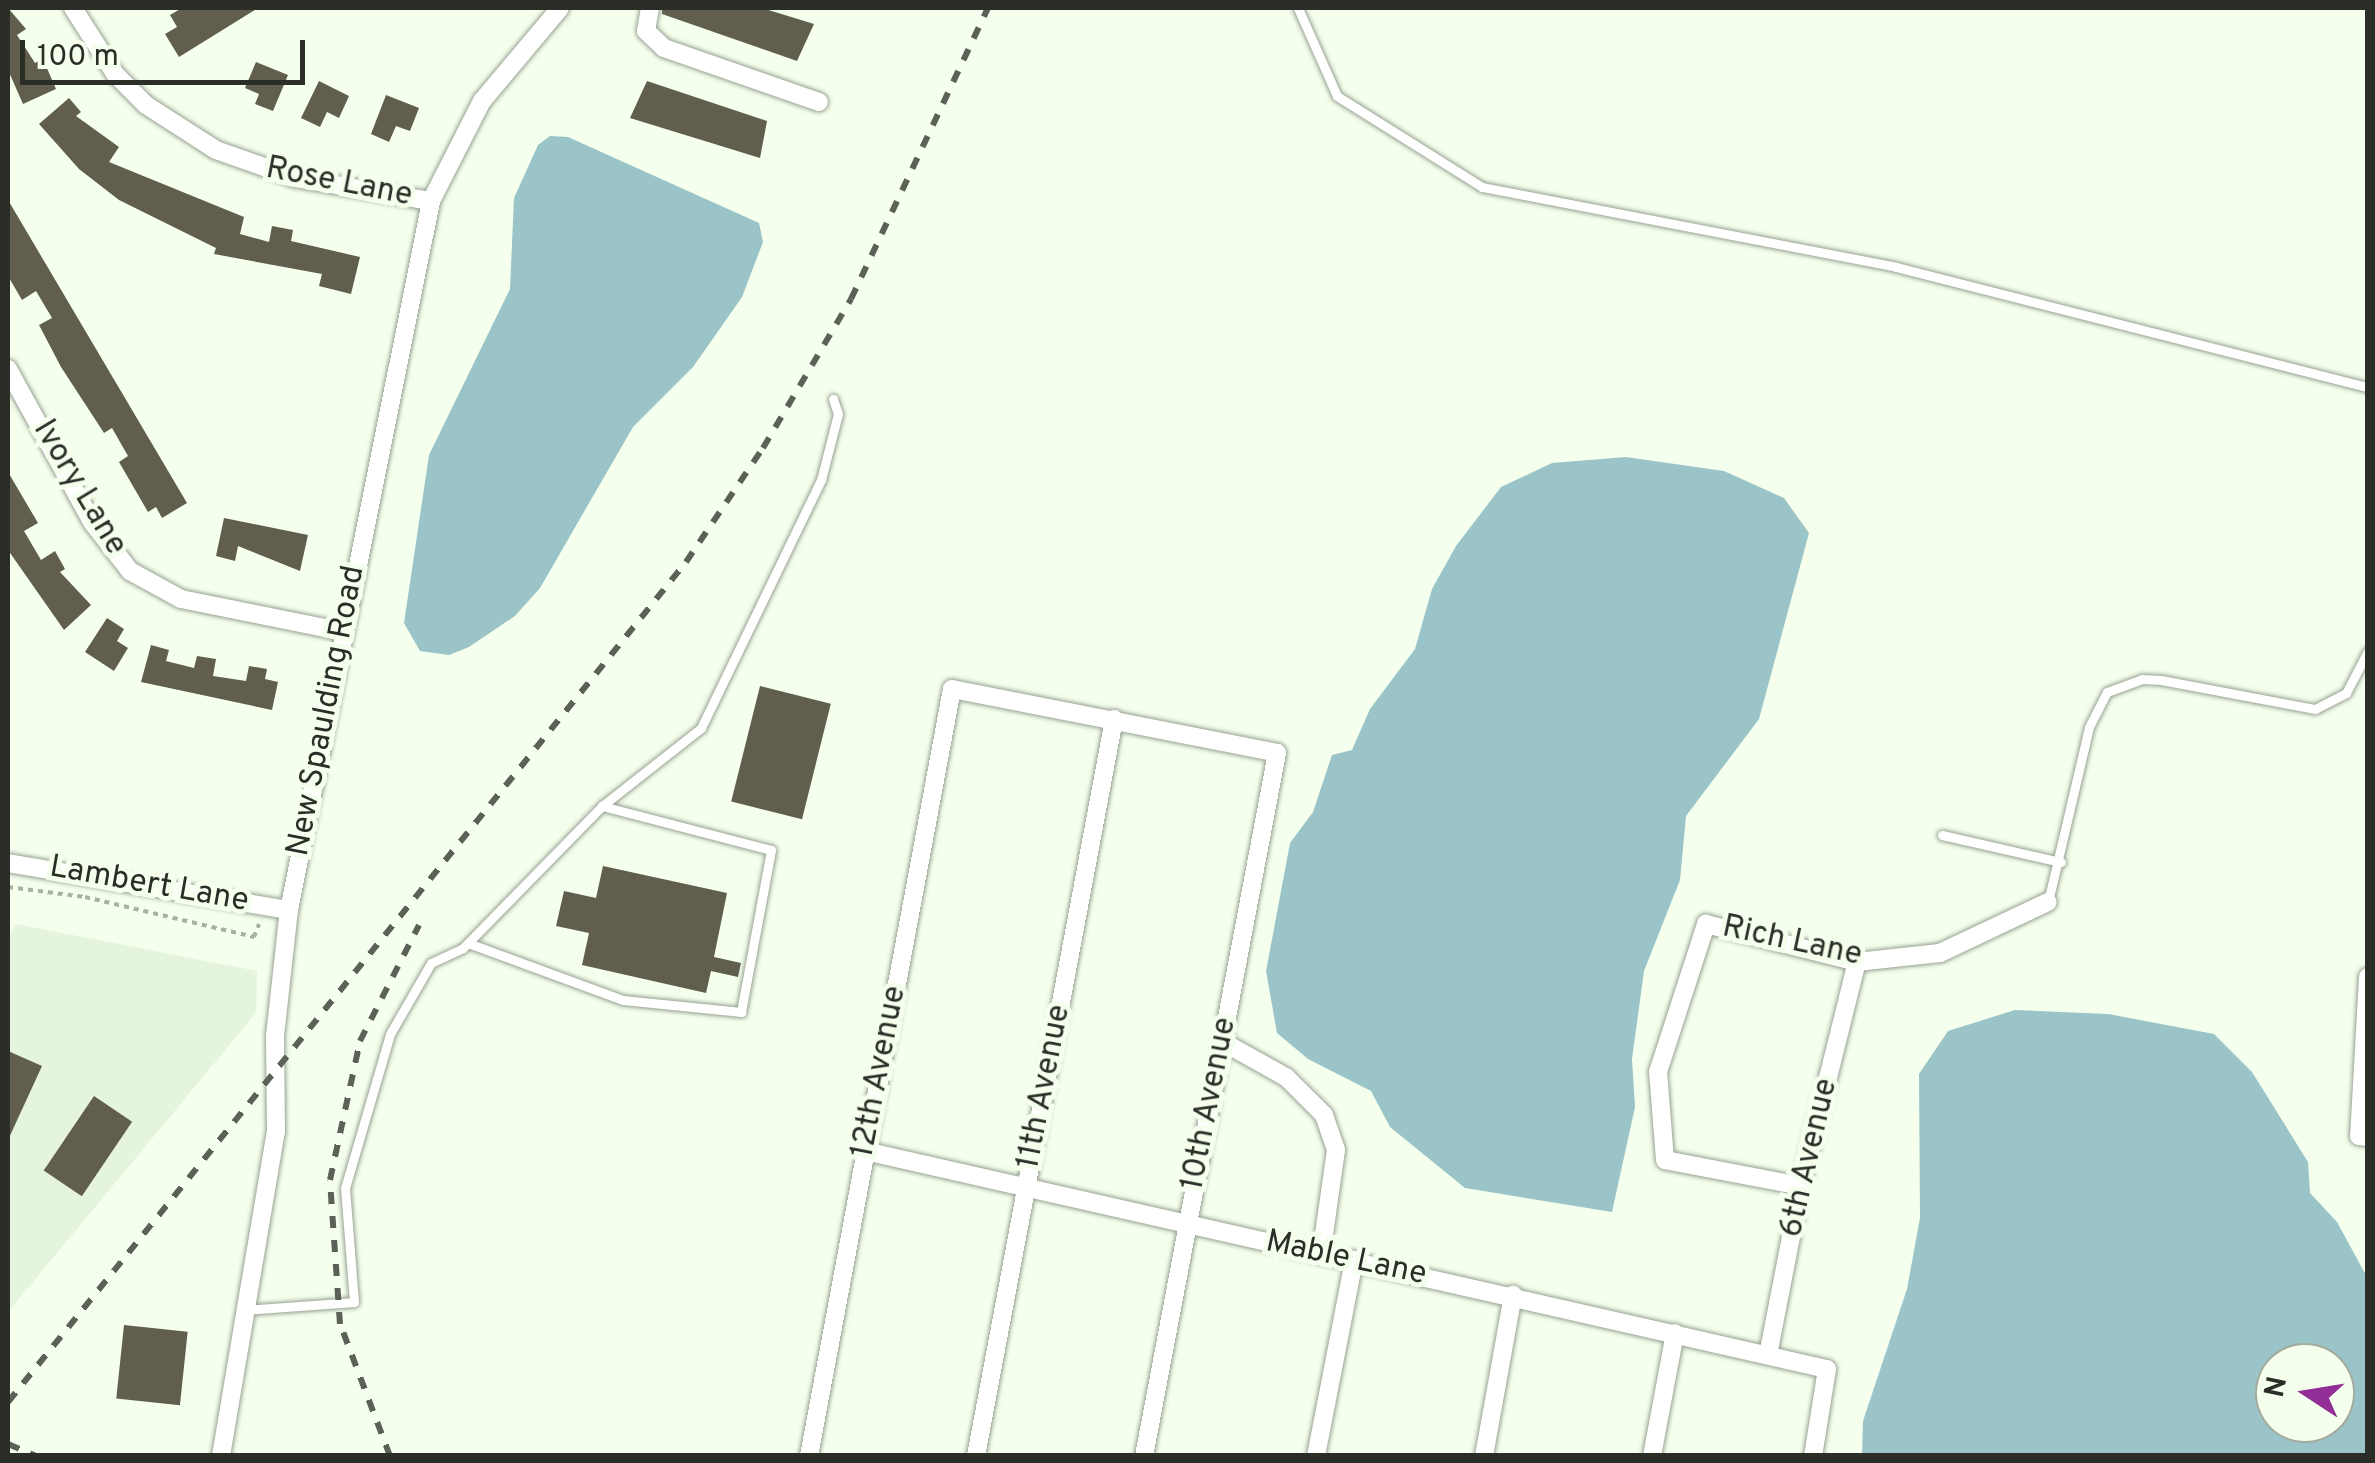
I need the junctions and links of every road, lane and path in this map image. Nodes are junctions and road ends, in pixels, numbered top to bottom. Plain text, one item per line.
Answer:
1 (560, 8) edge
2 (650, 8) edge
3 (1298, 8) edge
4 (79, 10) edge
5 (819, 102) dead end
6 (431, 201) junction
7 (8, 369) edge
8 (2368, 388) edge
9 (833, 400) dead end
10 (340, 631) junction
11 (2368, 651) edge
12 (1114, 719) junction
13 (602, 806) junction
14 (1942, 835) dead end
15 (2060, 862) junction
16 (8, 863) edge
17 (8, 887) edge
18 (2048, 902) joint
19 (266, 906) junction
20 (289, 910) junction
21 (468, 943) junction
22 (1857, 962) junction
23 (2367, 977) edge
24 (1223, 1042) junction
25 (2363, 1137) edge
26 (865, 1151) junction
27 (1027, 1185) junction
28 (1801, 1186) junction
29 (1187, 1222) junction
30 (1320, 1255) junction
31 (1354, 1260) junction
32 (1513, 1295) junction
33 (245, 1310) junction
34 (1676, 1333) junction
35 (1768, 1355) junction
36 (221, 1456) edge
37 (809, 1456) edge
38 (976, 1456) edge
39 (1144, 1456) edge
40 (1316, 1456) edge
41 (1484, 1456) edge
42 (1652, 1456) edge
43 (1813, 1456) edge

1 - 6 street, New Spaulding Road
2 - 5 street
3 - 8 lane
4 - 6 street, Rose Lane
6 - 10 street, New Spaulding Road
7 - 10 street, Ivory Lane
9 - 13 lane
10 - 20 street, New Spaulding Road
11 - 15 lane
12 - 24 street, 10th Avenue
12 - 26 street, 12th Avenue
12 - 27 street, 11th Avenue
13 - 21 lane
13 - 21 lane
14 - 15 lane
15 - 18 lane
16 - 19 street, Lambert Lane
17 - 19 path
18 - 22 street, Rich Lane
19 - 20 street, Lambert Lane
20 - 33 street, New Spaulding Road
21 - 33 lane
22 - 28 street, 6th Avenue
22 - 28 street, Rich Lane
23 - 25 street
24 - 29 street, 10th Avenue
24 - 30 street
26 - 27 street, Mable Lane
26 - 37 street, 12th Avenue
27 - 29 street, Mable Lane
27 - 38 street, 11th Avenue
28 - 35 street, 6th Avenue
29 - 30 street, Mable Lane
29 - 39 street, 10th Avenue
30 - 31 street, Mable Lane
31 - 32 street, Mable Lane
31 - 40 street
32 - 34 street, Mable Lane
32 - 41 street
33 - 36 street, New Spaulding Road
34 - 35 street, Mable Lane
34 - 42 street
35 - 43 street, Mable Lane

